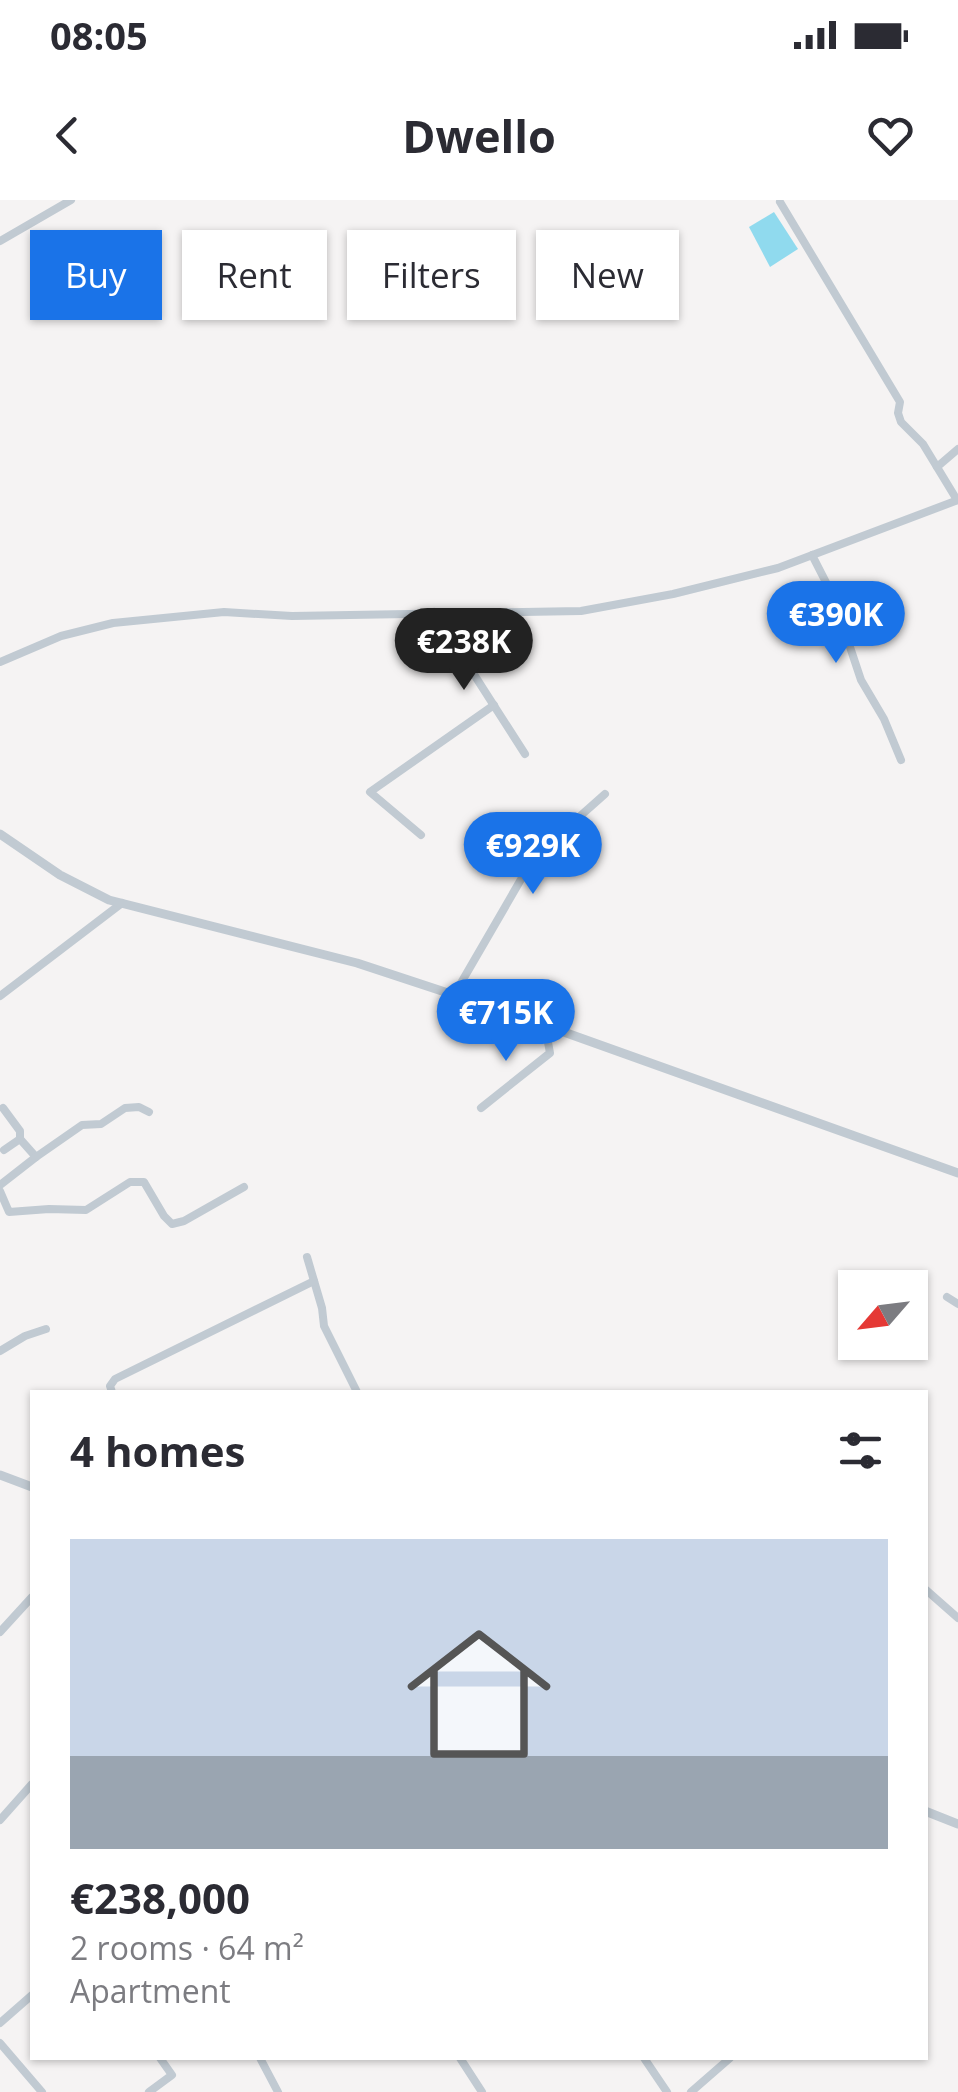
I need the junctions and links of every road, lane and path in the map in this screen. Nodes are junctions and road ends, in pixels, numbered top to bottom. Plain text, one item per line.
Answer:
1 (71, 200) edge
2 (780, 202) edge
3 (0, 241) edge
4 (958, 449) edge
5 (936, 467) junction
6 (958, 500) edge
7 (812, 556) junction
8 (434, 612) junction
9 (0, 662) edge
10 (494, 706) junction
11 (525, 754) dead end
12 (901, 760) dead end
13 (605, 794) dead end
14 (0, 834) edge
15 (421, 835) dead end
16 (122, 903) junction
17 (454, 995) junction
18 (0, 996) edge
19 (545, 1026) junction
20 (4, 1108) dead end
21 (481, 1108) dead end
22 (149, 1112) dead end
23 (20, 1138) junction
24 (4, 1150) dead end
25 (36, 1157) junction
26 (958, 1173) edge
27 (244, 1187) dead end
28 (0, 1188) edge
29 (307, 1257) dead end
30 (314, 1280) junction
31 (947, 1297) dead end
32 (958, 1304) edge
33 (46, 1329) dead end
34 (0, 1351) edge
35 (111, 1390) edge
36 (356, 1390) edge
37 (0, 1475) edge
38 (30, 1486) edge
39 (928, 1592) edge
40 (30, 1598) edge
41 (958, 1618) edge
42 (0, 1632) edge
43 (30, 1786) edge
44 (928, 1812) edge
45 (0, 1820) edge
46 (958, 1824) edge
47 (30, 1997) edge
48 (0, 2023) edge
49 (0, 2043) edge
50 (161, 2060) edge
51 (261, 2060) edge
52 (461, 2060) edge
53 (645, 2060) edge
54 (728, 2060) edge
55 (37, 2090) edge
56 (149, 2092) edge
57 (278, 2092) edge
58 (482, 2092) edge
59 (666, 2092) edge
60 (691, 2092) edge

1 - 3 street
2 - 5 street
4 - 5 street
5 - 6 street
6 - 7 street
7 - 8 street
7 - 12 street
8 - 9 street
8 - 10 street
10 - 11 street
10 - 15 street
13 - 17 street
14 - 16 street
16 - 17 street
16 - 18 street
17 - 19 street
19 - 21 street
19 - 26 street
20 - 23 street
22 - 25 street
23 - 24 street
23 - 25 street
25 - 28 street
27 - 28 street
29 - 30 street
30 - 35 street
30 - 36 street
31 - 32 street
33 - 34 street
37 - 38 street
39 - 41 street
40 - 42 street
43 - 45 street
44 - 46 street
47 - 48 street
49 - 55 street
50 - 56 street
51 - 57 street
52 - 58 street
53 - 59 street
54 - 60 street

